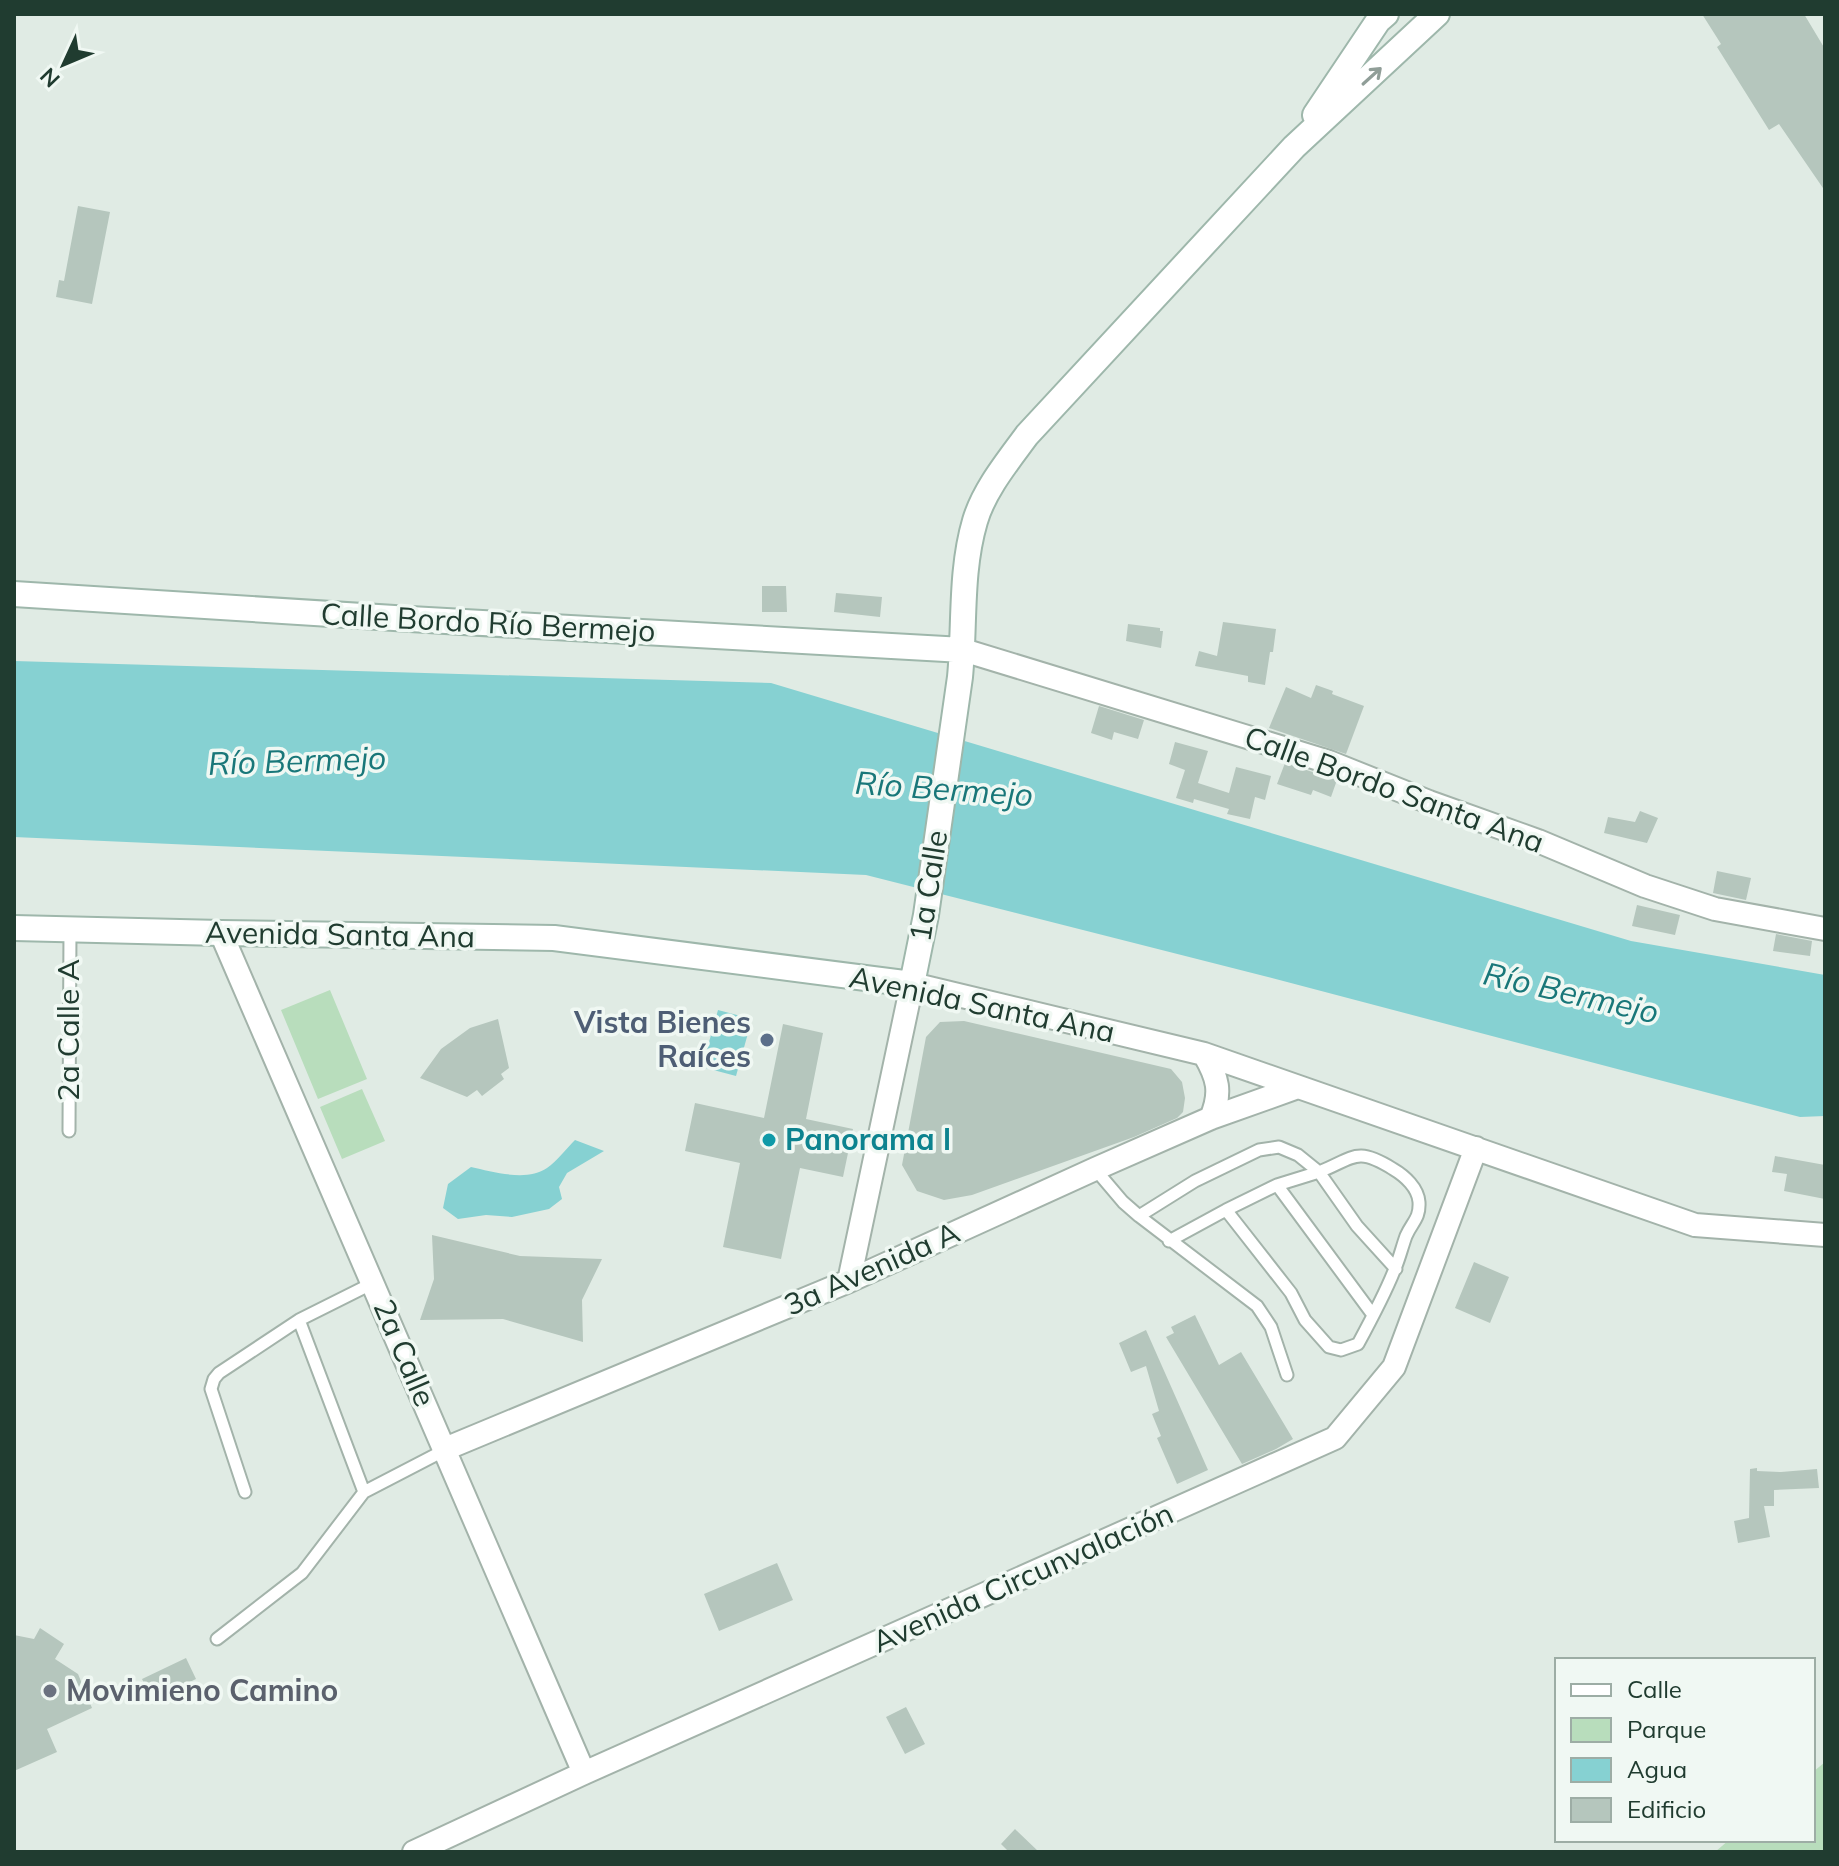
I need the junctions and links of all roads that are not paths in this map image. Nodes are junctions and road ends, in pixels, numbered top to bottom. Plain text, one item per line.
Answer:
1 (1386, 14) edge
2 (1437, 14) edge
3 (1294, 147) junction
4 (14, 594) edge
5 (963, 650) junction
6 (14, 928) edge
7 (70, 929) junction
8 (1825, 929) edge
9 (221, 933) junction
10 (912, 984) junction
11 (1204, 1054) junction
12 (1298, 1087) junction
13 (1211, 1118) junction
14 (69, 1131) dead end
15 (1476, 1148) junction
16 (1095, 1169) junction
17 (1319, 1172) junction
18 (1277, 1185) junction
19 (1226, 1210) junction
20 (1139, 1216) junction
21 (1825, 1235) edge
22 (1169, 1241) junction
23 (1396, 1269) junction
24 (849, 1281) junction
25 (373, 1283) junction
26 (1373, 1315) junction
27 (299, 1320) junction
28 (1287, 1375) dead end
29 (445, 1449) junction
30 (245, 1492) dead end
31 (364, 1492) junction
32 (217, 1639) dead end
33 (584, 1773) junction
34 (414, 1852) edge

1 - 3 main road
3 -> 2 main road
3 - 5 main road, 1a Calle
4 - 5 main road, Calle Bordo Río Bermejo
5 - 8 street, Calle Bordo Santa Ana
5 - 10 main road, 1a Calle
6 - 7 main road, Avenida Santa Ana
7 - 9 main road, Avenida Santa Ana
7 - 14 lane, 2a Calle A
9 - 10 main road, Avenida Santa Ana
9 - 25 street, 2a Calle
10 - 11 street, Avenida Santa Ana
10 - 24 street, 1a Calle
11 - 12 street, Avenida Santa Ana
11 - 13 street
12 - 13 street, 3a Avenida A
12 - 15 street, Avenida Santa Ana
13 - 16 street, 3a Avenida A
15 - 21 street, Avenida Santa Ana
15 - 33 street, Avenida Circunvalación
16 - 20 lane
16 - 24 street, 3a Avenida A
17 - 18 lane
17 - 20 lane
17 - 23 lane
17 - 23 lane
18 - 19 lane
18 - 26 lane
19 - 22 lane
19 - 26 lane
20 - 22 lane
22 - 28 lane
23 - 26 lane
24 - 29 street, 3a Avenida A
25 - 27 lane
25 - 29 street, 2a Calle
27 - 30 lane
27 - 31 lane
29 - 31 lane
29 - 33 street, 2a Calle
31 - 32 lane
33 - 34 street, Avenida Circunvalación

